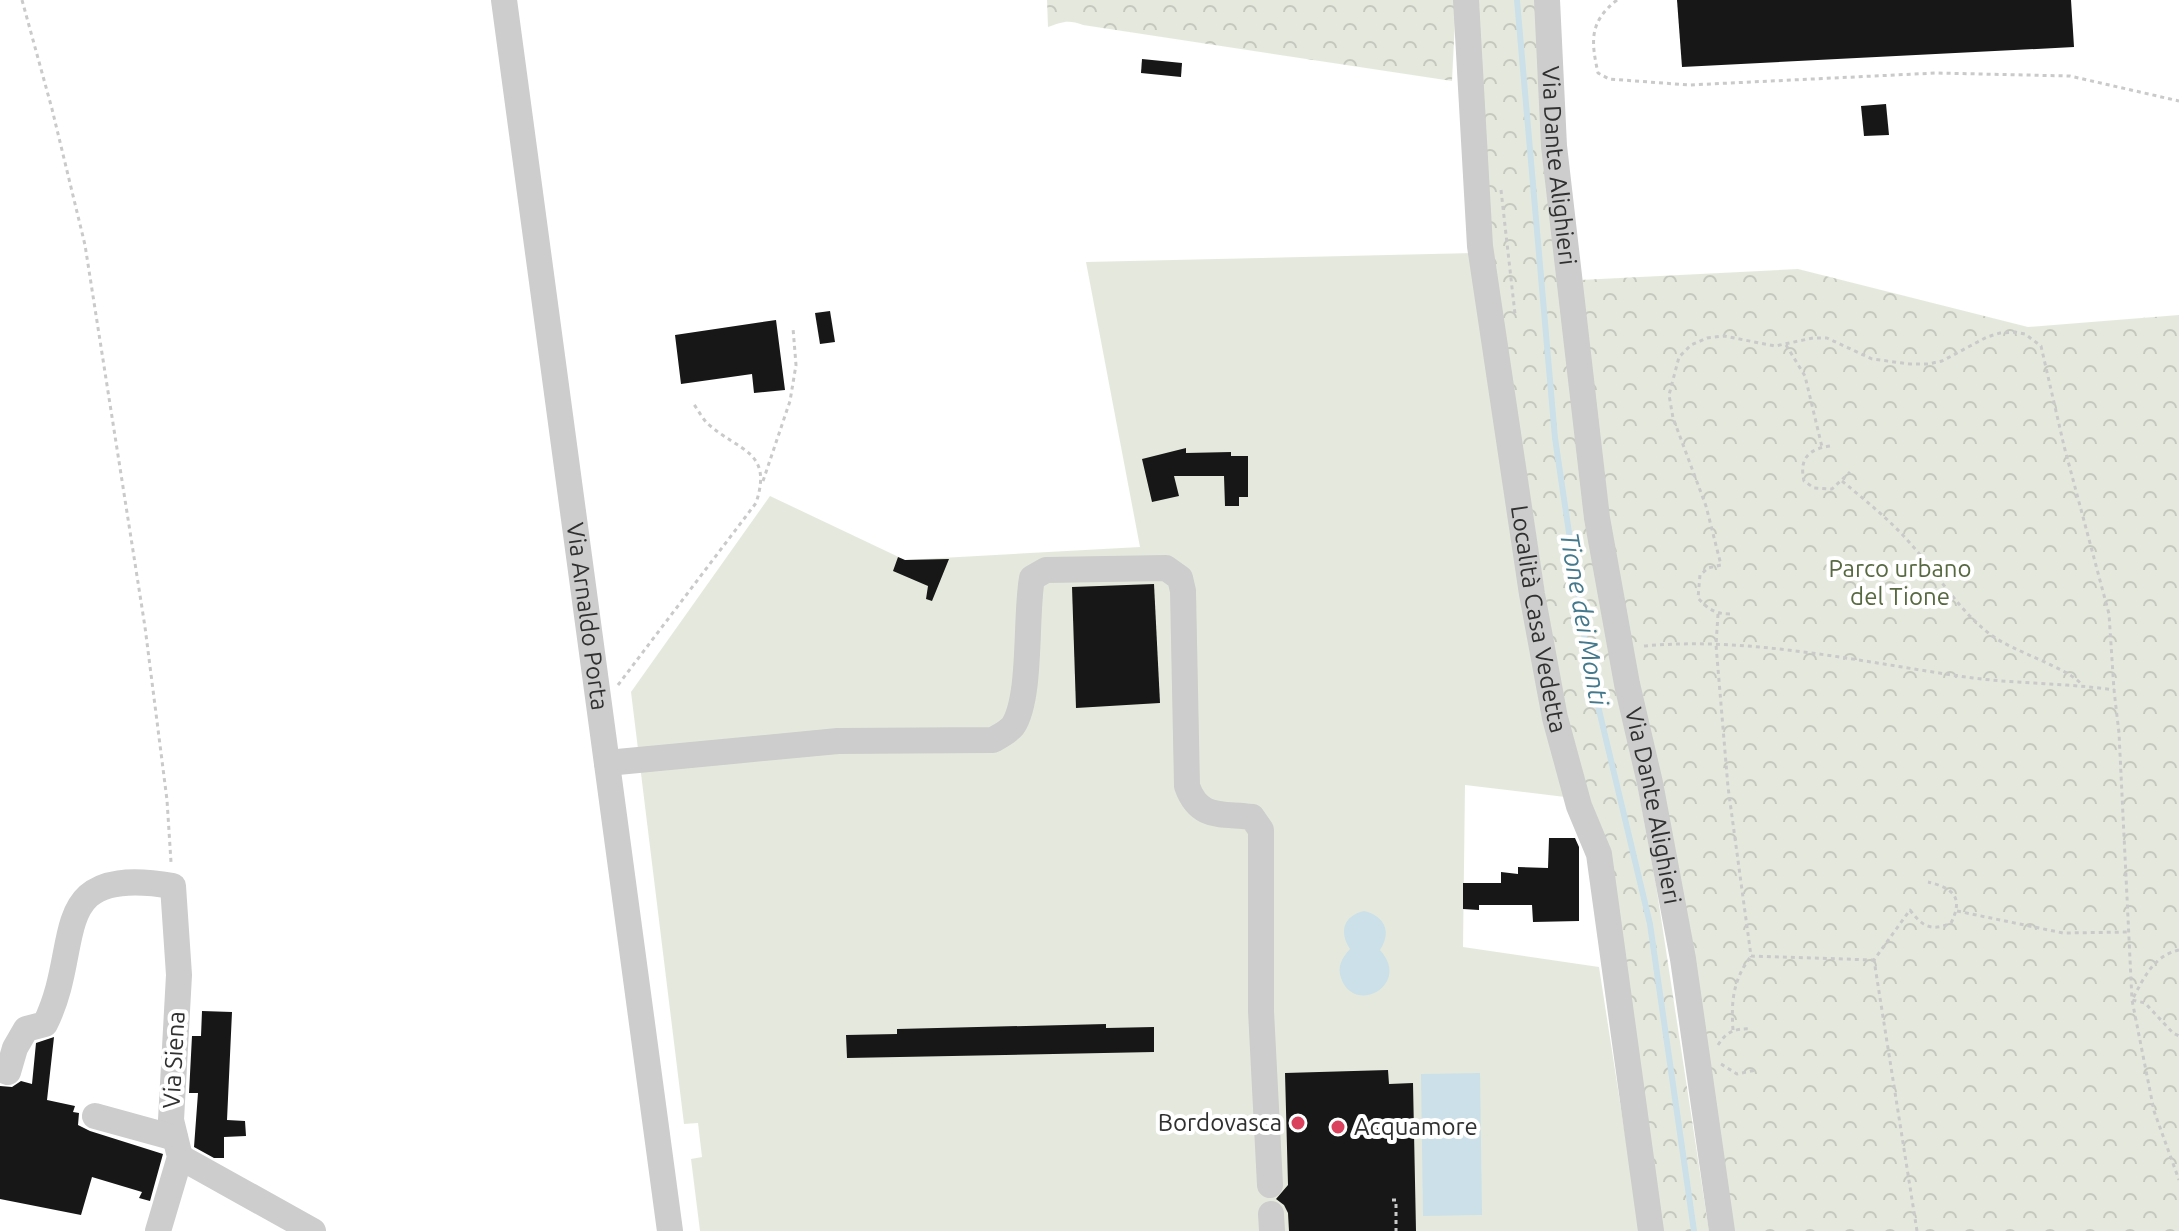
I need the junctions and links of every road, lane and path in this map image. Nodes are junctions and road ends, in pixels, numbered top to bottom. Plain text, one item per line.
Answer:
1 (22, 0) edge
2 (504, 0) edge
3 (1466, 0) edge
4 (1547, 0) edge
5 (1617, 0) edge
6 (2179, 101) edge
7 (1500, 186) dead end
8 (1516, 325) dead end
9 (793, 328) dead end
10 (1786, 345) junction
11 (693, 403) dead end
12 (1830, 446) dead end
13 (1822, 447) junction
14 (1850, 472) dead end
15 (763, 481) junction
16 (1842, 481) junction
17 (1718, 614) junction
18 (1730, 614) dead end
19 (1716, 645) junction
20 (1620, 648) junction
21 (2082, 685) junction
22 (2114, 690) junction
23 (613, 691) dead end
24 (607, 763) junction
25 (1928, 882) dead end
26 (173, 886) junction
27 (1957, 911) junction
28 (2128, 932) junction
29 (2179, 950) edge
30 (1751, 956) junction
31 (1874, 960) junction
32 (2132, 1000) junction
33 (1751, 1029) dead end
34 (1733, 1030) junction
35 (2179, 1036) edge
36 (0, 1069) edge
37 (1756, 1070) dead end
38 (95, 1116) dead end
39 (178, 1148) junction
40 (2179, 1180) edge
41 (1270, 1185) dead end
42 (1392, 1200) dead end
43 (158, 1231) edge
44 (313, 1231) edge
45 (670, 1231) edge
46 (1396, 1231) edge
47 (1651, 1231) edge
48 (1722, 1231) edge
49 (1917, 1231) edge

1 - 26 path
2 - 24 street, Via Arnaldo Porta
3 - 47 street, Località Casa Vedetta
4 - 20 street, Via Dante Alighieri
5 - 6 path
7 - 8 path
9 - 15 path
10 - 13 path
10 - 17 path
10 - 22 path
11 - 15 path
12 - 13 path
13 - 16 path
14 - 16 path
15 - 23 path
16 - 21 path
17 - 18 path
17 - 19 path
19 - 20 path
19 - 21 path
19 - 30 path
20 - 48 street, Via Dante Alighieri
21 - 22 path
22 - 28 path
24 - 41 street
24 - 45 street, Via Arnaldo Porta
25 - 27 path
26 - 36 street
26 - 39 street, Via Siena
27 - 28 path
27 - 31 path
28 - 32 path
29 - 32 path
30 - 31 path
30 - 34 path
31 - 49 path
32 - 35 path
32 - 40 path
33 - 34 path
34 - 37 path
38 - 39 street
39 - 43 street, Via Siena
39 - 44 street
42 - 46 path

